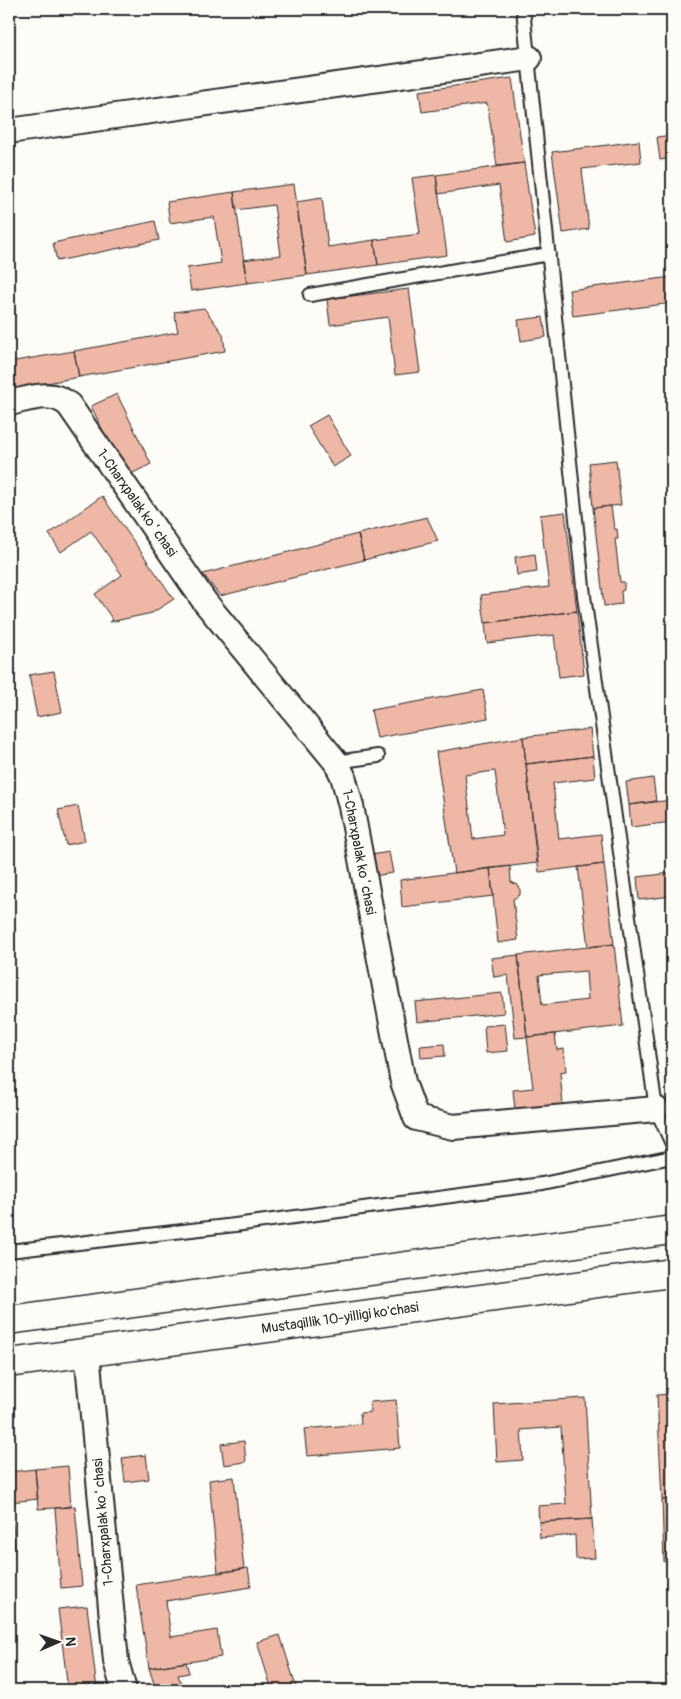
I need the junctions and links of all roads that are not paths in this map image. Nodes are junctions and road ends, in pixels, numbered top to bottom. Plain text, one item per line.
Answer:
1 (523, 9) edge
2 (529, 58) junction
3 (9, 131) edge
4 (549, 254) junction
5 (310, 295) dead end
6 (9, 403) edge
7 (378, 756) dead end
8 (336, 762) junction
9 (656, 1109) junction
10 (672, 1144) edge
11 (672, 1156) edge
12 (672, 1230) edge
13 (9, 1251) edge
14 (672, 1272) edge
15 (9, 1320) edge
16 (87, 1352) junction
17 (9, 1363) edge
18 (124, 1690) edge

1 - 2 lane
2 - 3 street
2 - 4 lane
4 - 5 lane
4 - 9 lane
6 - 8 street, 1-Charxpalak koʻchasi
7 - 8 lane
8 - 9 street, 1-Charxpalak koʻchasi
9 - 10 lane
11 - 13 lane
12 - 15 main road
14 - 16 main road, Mustaqillik 10-yilligi ko'chasi
16 - 17 main road, Mustaqillik 10-yilligi ko'chasi
16 - 18 street, 1-Charxpalak koʻchasi

